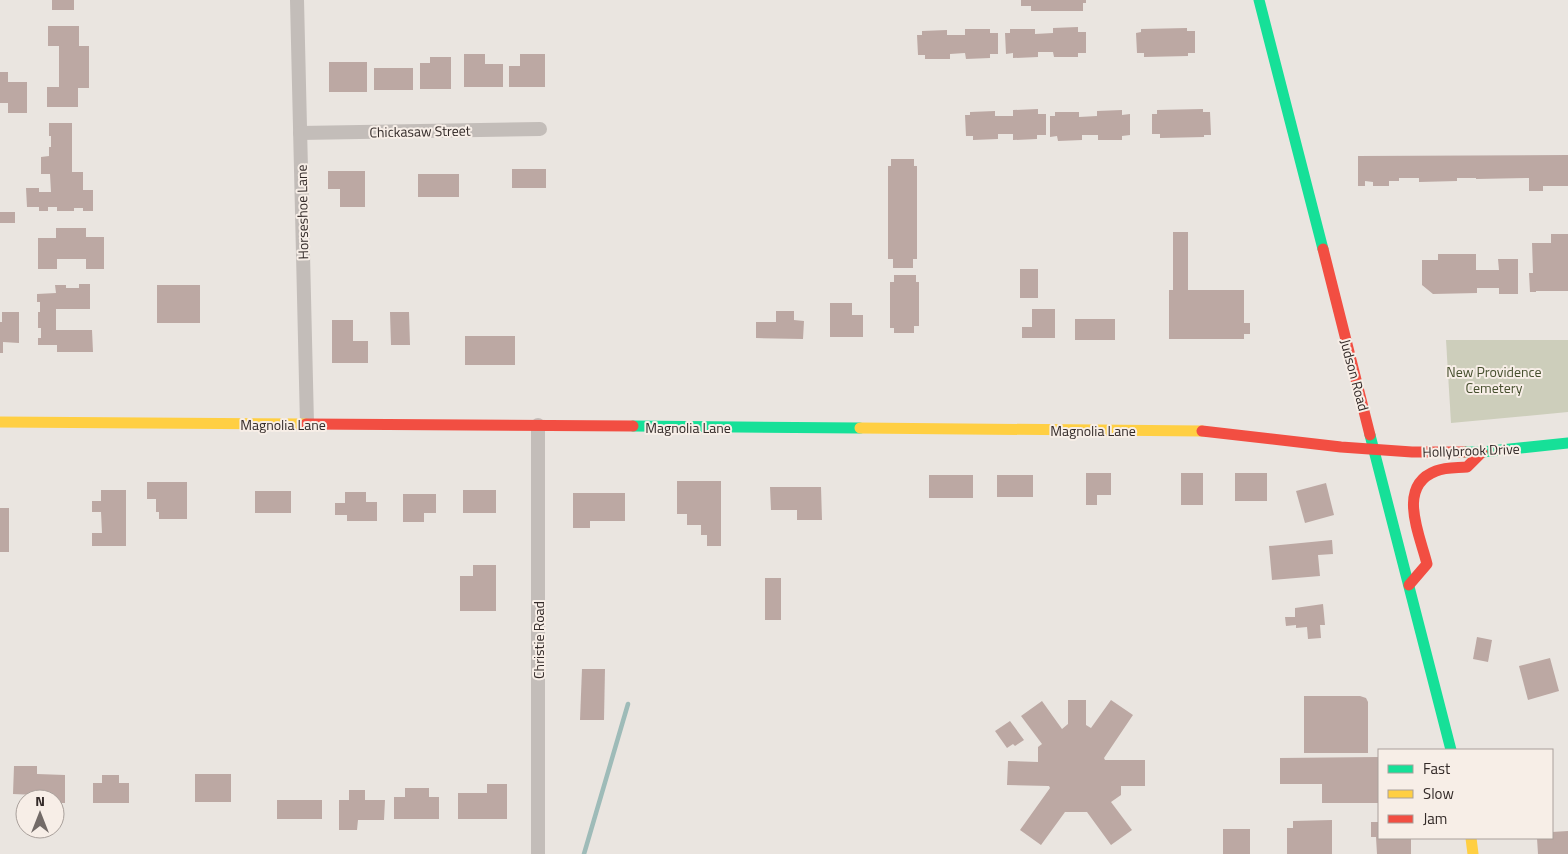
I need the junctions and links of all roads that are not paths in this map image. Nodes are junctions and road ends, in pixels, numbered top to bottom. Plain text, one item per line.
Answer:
1 (297, 0) edge
2 (1259, 0) edge
3 (540, 129) dead end
4 (300, 134) junction
5 (0, 422) edge
6 (307, 424) junction
7 (538, 425) junction
8 (1568, 443) edge
9 (1374, 449) junction
10 (1482, 452) junction
11 (1409, 585) junction
12 (1451, 749) edge
13 (1470, 839) edge
14 (538, 854) edge
15 (1473, 854) edge

1 - 4 street, Horseshoe Lane
2 - 9 main road, Judson Road
3 - 4 street, Chickasaw Street
4 - 6 street, Horseshoe Lane
5 - 6 main road, Magnolia Lane
6 - 7 main road, Magnolia Lane
7 - 9 main road, Magnolia Lane
7 - 14 street, Christie Road
8 - 10 main road, Hollybrook Drive
9 - 10 main road, Hollybrook Drive
9 - 11 main road, Judson Road
10 - 11 main road
11 - 12 main road, Judson Road
13 - 15 main road

